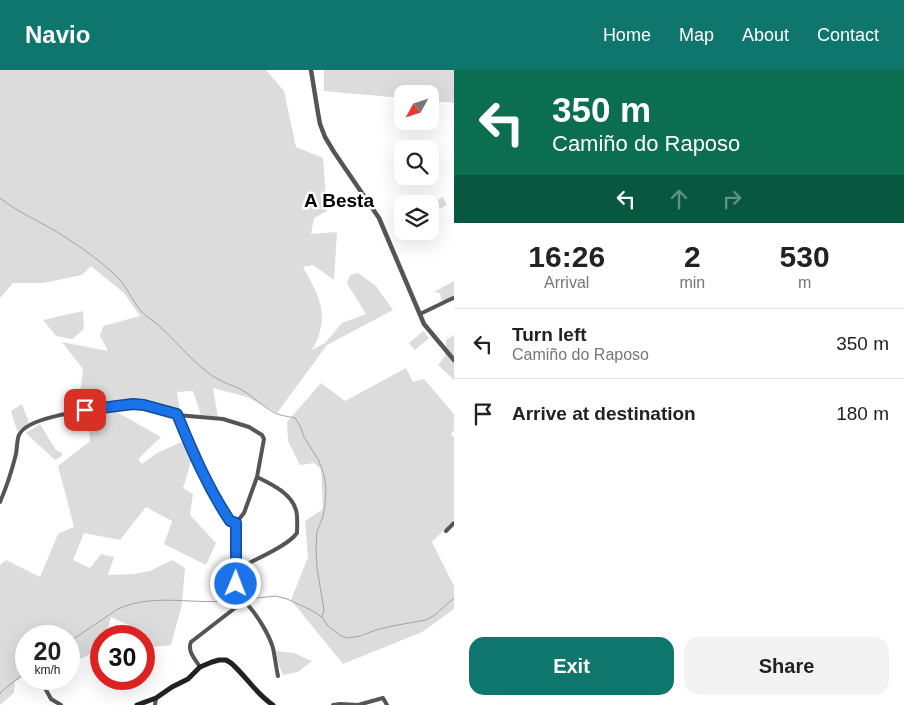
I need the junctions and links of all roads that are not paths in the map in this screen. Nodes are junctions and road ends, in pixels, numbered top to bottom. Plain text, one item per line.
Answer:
1 (311, 70) edge
2 (454, 298) edge
3 (420, 314) junction
4 (454, 360) edge
5 (177, 414) junction
6 (257, 477) junction
7 (0, 502) edge
8 (236, 523) junction
9 (454, 523) edge
10 (446, 531) dead end
11 (237, 569) junction
12 (235, 608) junction
13 (200, 667) junction
14 (278, 676) dead end
15 (46, 690) edge
16 (156, 698) junction
17 (61, 705) edge
18 (137, 705) edge
19 (155, 705) edge
20 (273, 705) edge
21 (333, 705) edge
22 (388, 705) edge

1 - 3 street
2 - 3 street
3 - 4 street
5 - 6 street
5 - 7 street
5 - 8 street
6 - 8 street
6 - 11 street
8 - 11 street
9 - 10 street
11 - 12 street
12 - 13 street
12 - 14 street
13 - 16 main road
13 - 20 main road
15 - 17 street
16 - 18 main road
16 - 19 street
21 - 22 street

